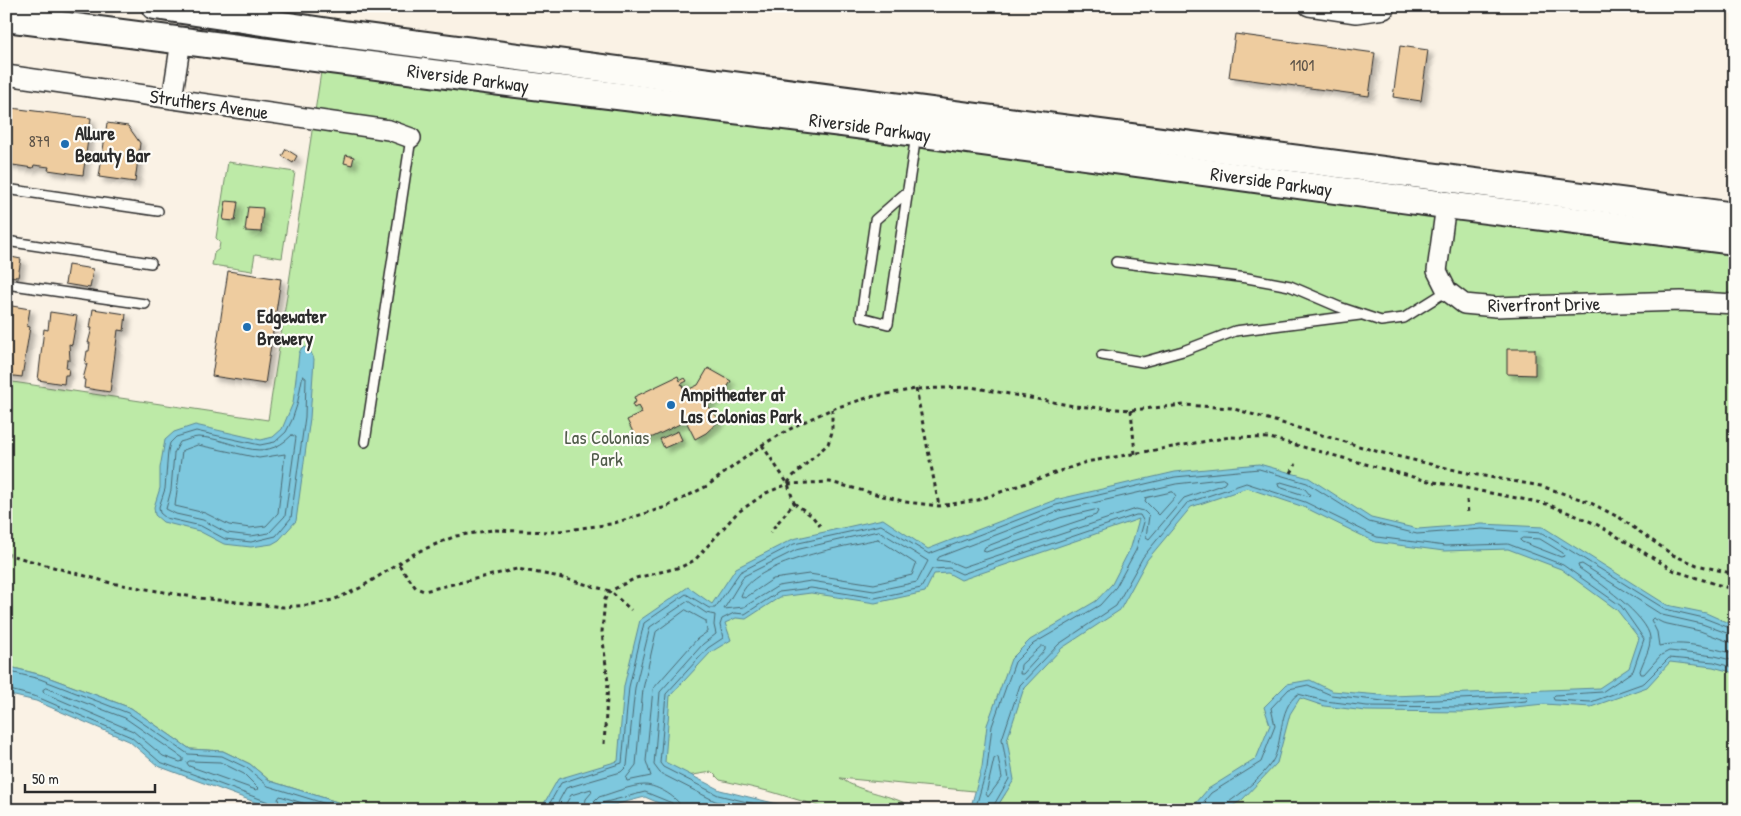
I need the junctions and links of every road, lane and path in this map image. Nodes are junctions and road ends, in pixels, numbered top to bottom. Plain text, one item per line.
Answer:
1 (155, 6) edge
2 (1309, 6) edge
3 (1384, 8) edge
4 (6, 18) edge
5 (181, 40) junction
6 (6, 75) edge
7 (172, 99) junction
8 (916, 133) junction
9 (411, 138) joint
10 (6, 189) edge
11 (908, 191) junction
12 (1446, 204) junction
13 (158, 211) dead end
14 (1735, 216) edge
15 (1735, 240) edge
16 (6, 242) edge
17 (1116, 262) dead end
18 (151, 263) dead end
19 (6, 284) edge
20 (1446, 290) junction
21 (145, 304) dead end
22 (1735, 304) edge
23 (1362, 314) junction
24 (1102, 355) dead end
25 (916, 389) junction
26 (832, 409) junction
27 (1131, 410) junction
28 (365, 442) dead end
29 (762, 445) junction
30 (1135, 454) junction
31 (1296, 464) dead end
32 (1291, 473) dead end
33 (788, 484) junction
34 (1467, 500) dead end
35 (794, 503) junction
36 (939, 506) junction
37 (1468, 515) dead end
38 (820, 526) dead end
39 (770, 532) dead end
40 (6, 554) edge
41 (399, 565) junction
42 (1735, 574) edge
43 (1735, 590) edge
44 (610, 591) junction
45 (632, 610) dead end
46 (604, 744) dead end

1 - 14 main road, Riverside Parkway
2 - 3 street
4 - 5 main road, Riverside Parkway
5 - 7 street
5 - 8 main road, Riverside Parkway
6 - 7 street, Struthers Avenue
7 - 9 street, Struthers Avenue
8 - 11 lane
8 - 12 main road, Riverside Parkway
9 - 28 lane
10 - 13 lane
11 - 11 lane
12 - 15 main road, Riverside Parkway
12 - 20 street
16 - 18 lane
17 - 23 lane
19 - 21 lane
20 - 22 street, Riverfront Drive
20 - 23 lane
23 - 24 lane
25 - 26 path
25 - 27 path
25 - 36 path
26 - 29 path
26 - 33 path
27 - 30 path
27 - 42 path
29 - 33 path
29 - 41 path
30 - 36 path
30 - 43 path
31 - 32 path
33 - 35 path
33 - 36 path
33 - 44 path
34 - 37 path
35 - 38 path
35 - 39 path
40 - 41 path
41 - 44 path
44 - 45 path
44 - 46 path

